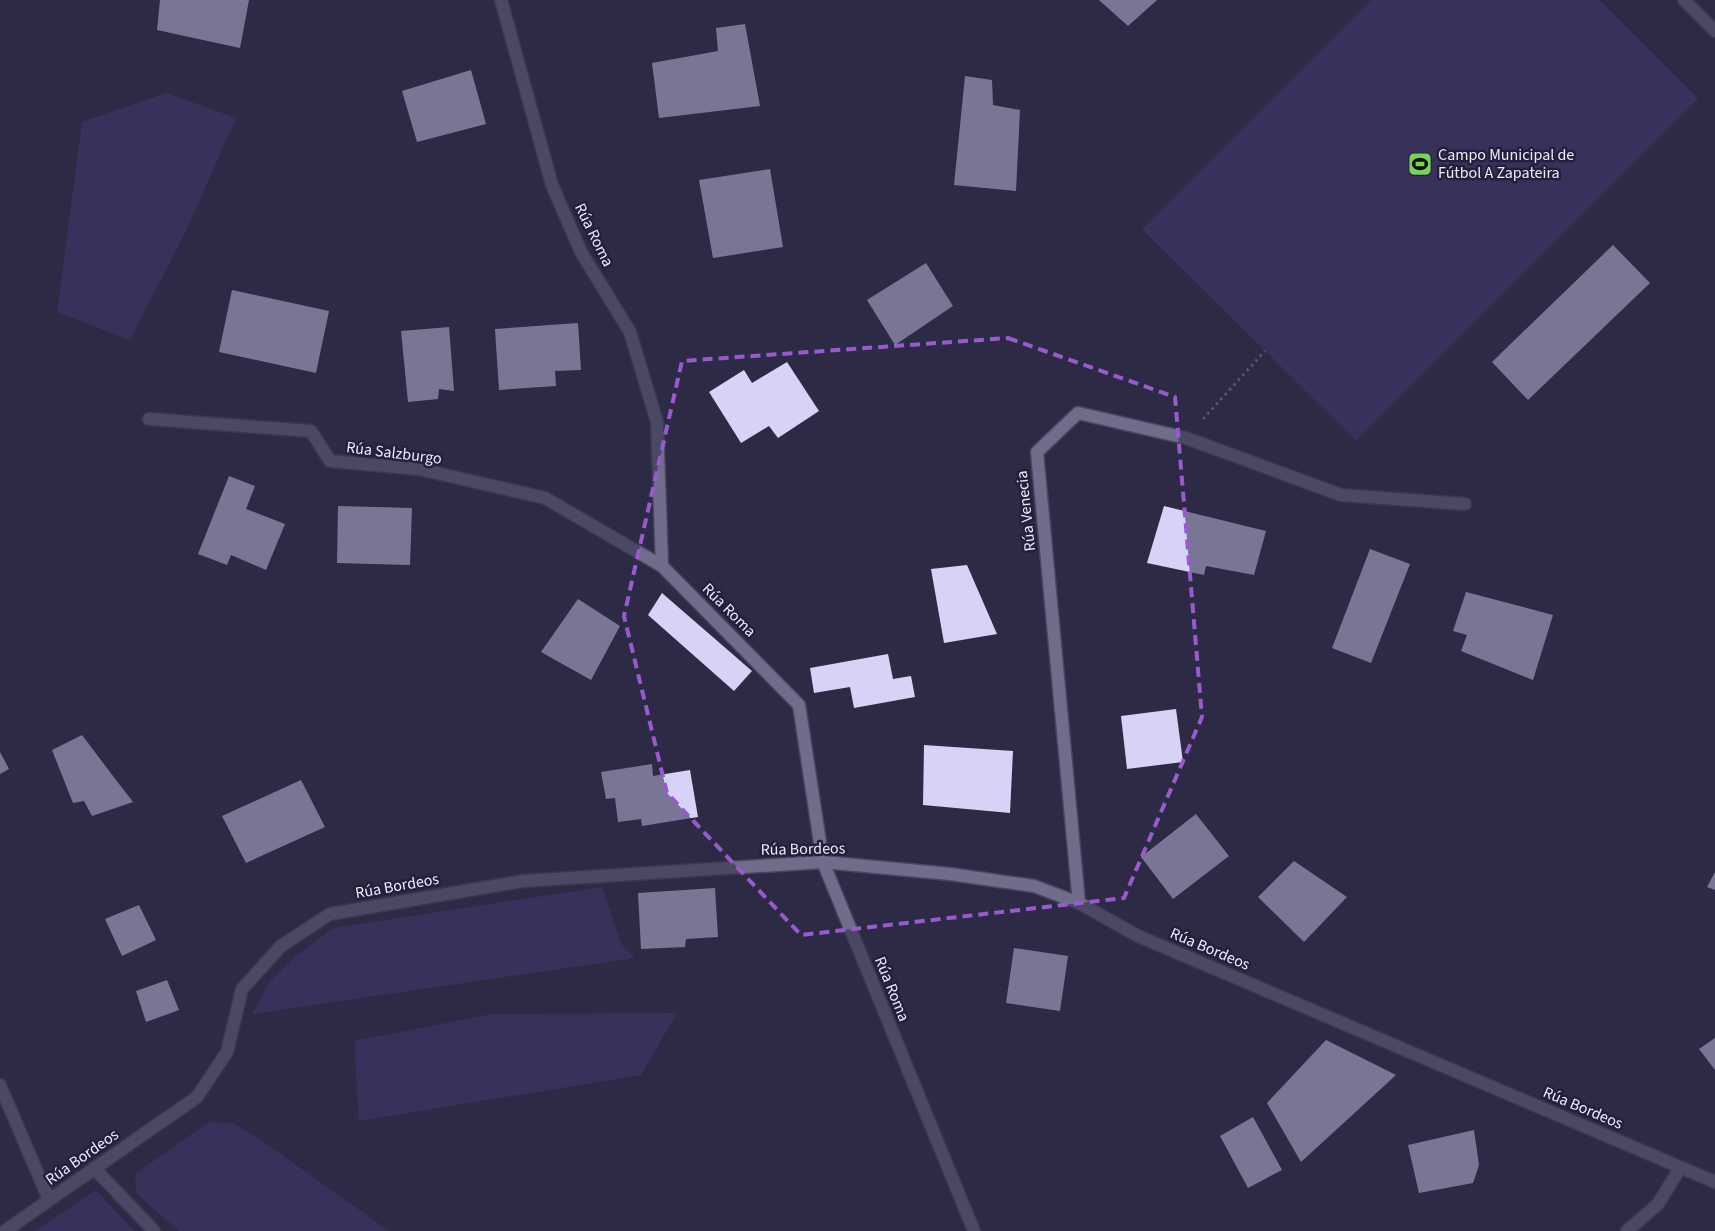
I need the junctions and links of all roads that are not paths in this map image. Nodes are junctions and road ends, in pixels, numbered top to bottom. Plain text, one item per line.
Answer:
1 (501, 0) edge
2 (1684, 0) edge
3 (1715, 31) edge
4 (149, 419) dead end
5 (1465, 504) dead end
6 (662, 566) junction
7 (823, 862) junction
8 (1079, 902) junction
9 (0, 1086) edge
10 (94, 1168) junction
11 (1680, 1168) junction
12 (1715, 1182) edge
13 (48, 1200) junction
14 (5, 1231) edge
15 (154, 1231) edge
16 (974, 1231) edge
17 (1627, 1231) edge

1 - 6 street, Rúa Roma
2 - 3 street
4 - 6 street, Rúa Salzburgo
5 - 8 street, Rúa Venecia
6 - 7 street, Rúa Roma
7 - 8 street, Rúa Bordeos
7 - 10 street, Rúa Bordeos
7 - 16 street, Rúa Roma
8 - 11 street, Rúa Bordeos
9 - 13 street
10 - 13 street, Rúa Bordeos
10 - 15 street
11 - 12 street, Rúa Bordeos
11 - 17 street
13 - 14 street, Rúa Bordeos

